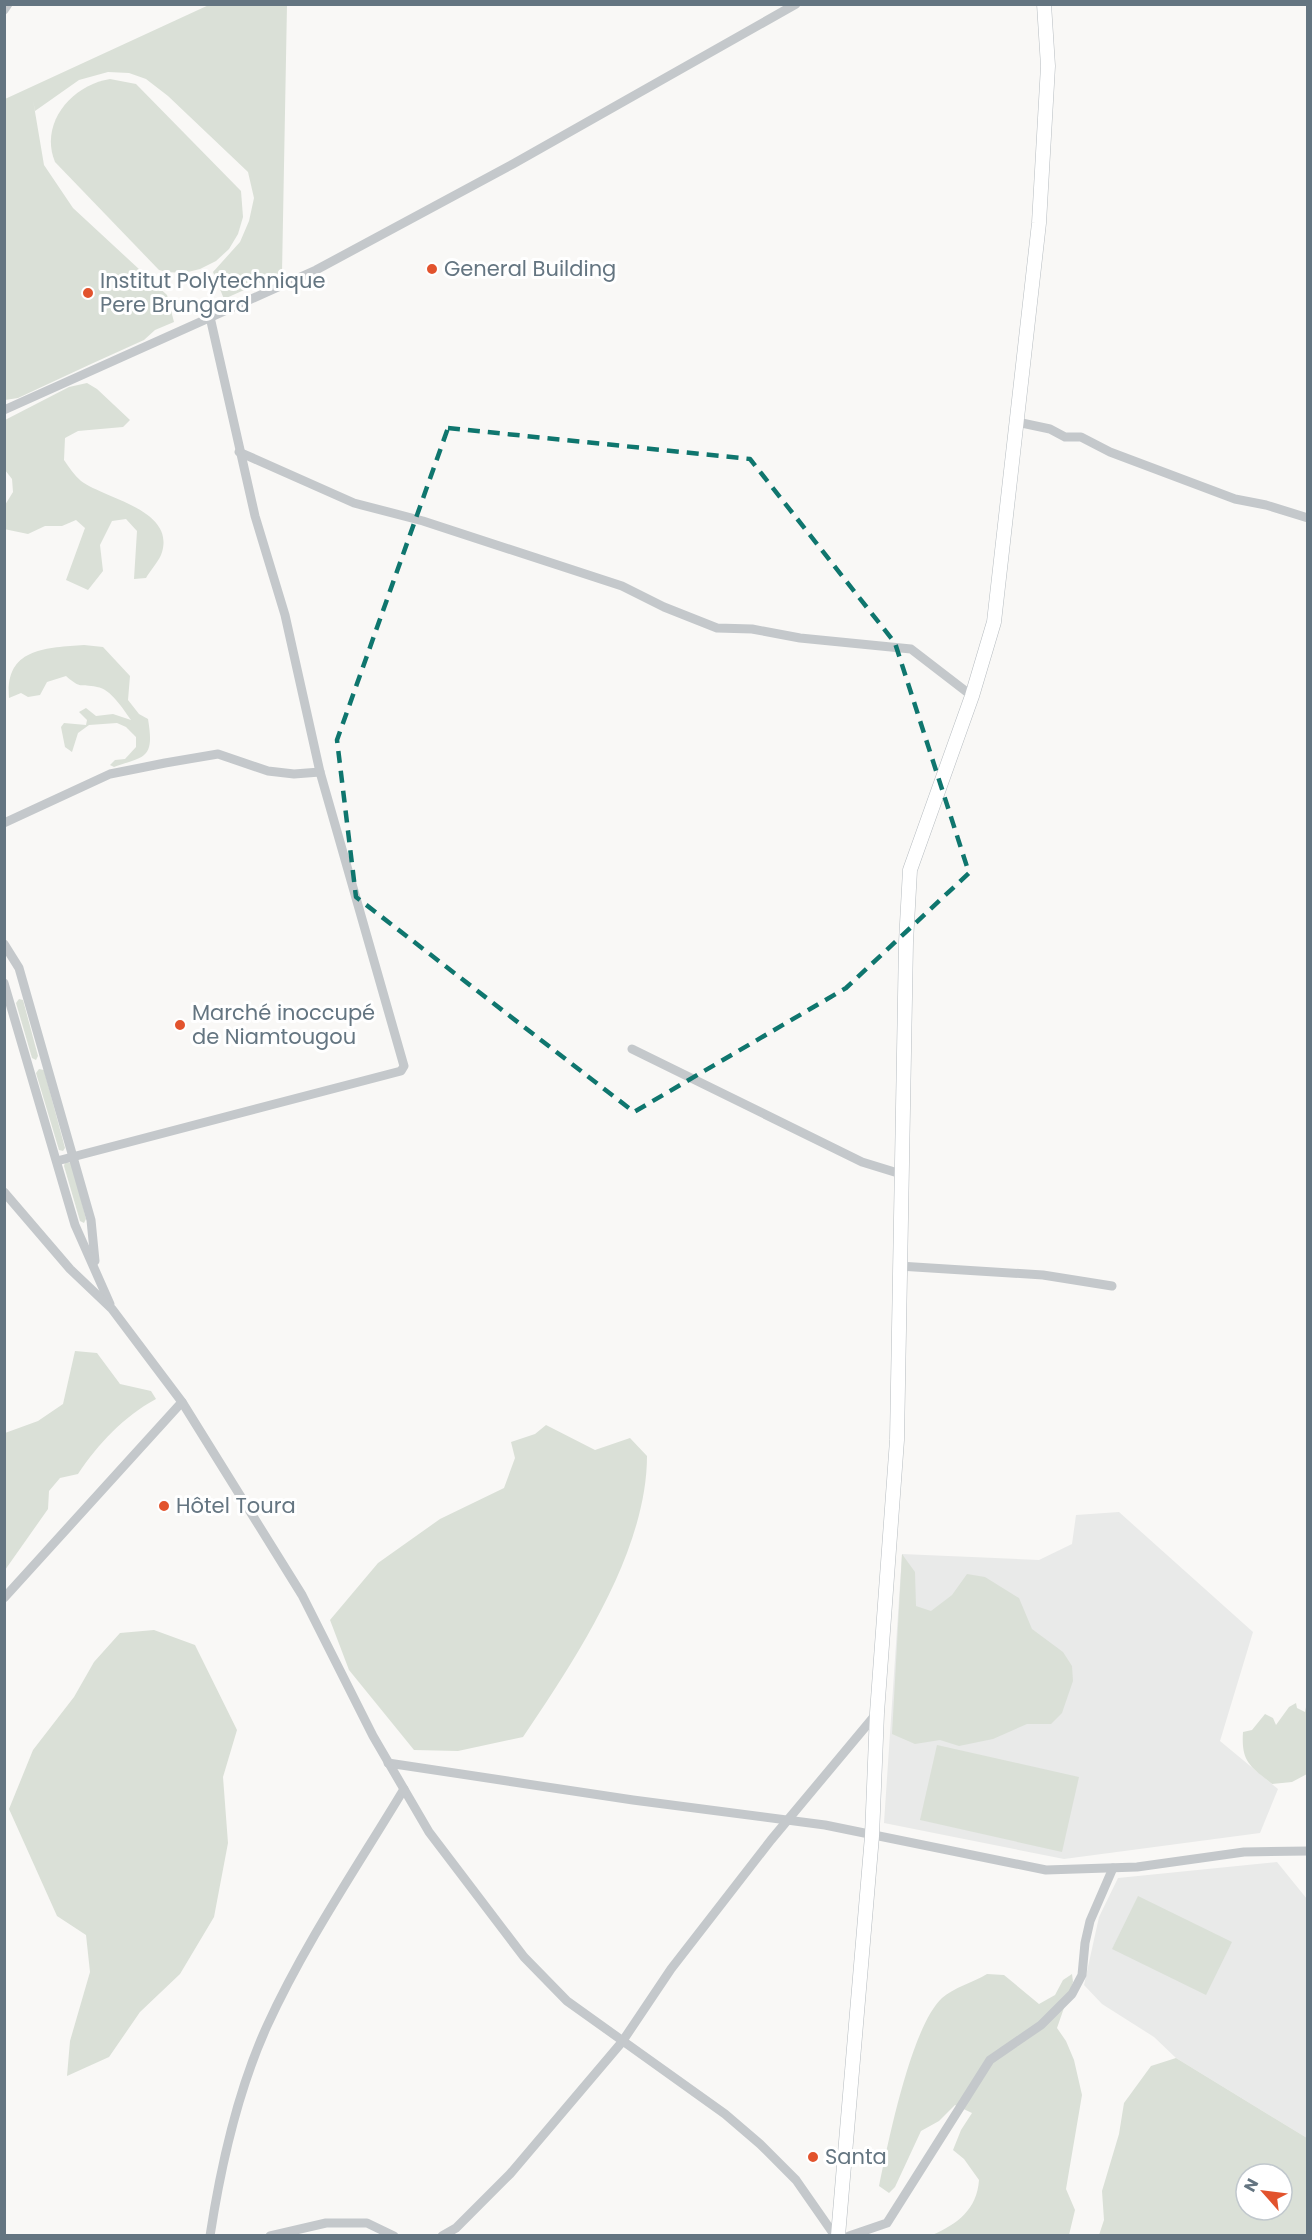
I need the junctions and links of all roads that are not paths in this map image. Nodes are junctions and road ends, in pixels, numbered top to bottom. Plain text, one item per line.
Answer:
1 (8, 4) edge
2 (796, 4) edge
3 (1044, 4) edge
4 (4, 10) edge
5 (210, 317) junction
6 (4, 410) edge
7 (1017, 422) junction
8 (239, 452) junction
9 (1308, 518) edge
10 (972, 696) junction
11 (320, 772) junction
12 (4, 823) edge
13 (4, 944) edge
14 (4, 983) edge
15 (26, 992) junction
16 (8, 995) junction
17 (632, 1049) dead end
18 (45, 1061) junction
19 (30, 1066) junction
20 (73, 1157) junction
21 (57, 1161) junction
22 (901, 1174) junction
23 (4, 1192) edge
24 (95, 1266) junction
25 (899, 1266) junction
26 (1112, 1286) dead end
27 (112, 1309) junction
28 (182, 1402) junction
29 (4, 1598) edge
30 (877, 1713) junction
31 (388, 1762) junction
32 (404, 1789) junction
33 (786, 1821) junction
34 (872, 1836) junction
35 (1308, 1851) edge
36 (1113, 1868) junction
37 (622, 2042) junction
38 (210, 2235) edge
39 (270, 2235) edge
40 (394, 2235) edge
41 (442, 2235) edge
42 (836, 2235) edge
43 (849, 2235) edge

1 - 4 street
2 - 5 street
3 - 7 main road
5 - 6 street
5 - 8 street
7 - 9 street
7 - 10 main road
8 - 10 street
8 - 11 street
10 - 22 main road
11 - 12 street
11 - 20 street
13 - 15 street
14 - 16 street
15 - 16 street
15 - 18 street
16 - 19 street
17 - 22 street
18 - 19 street
18 - 20 street
19 - 21 street
20 - 21 street
20 - 24 street
21 - 24 street
22 - 25 main road
23 - 27 street
24 - 27 street
25 - 26 street
25 - 30 main road
27 - 28 street
28 - 29 street
28 - 31 street
30 - 33 street
30 - 34 main road
31 - 32 street
31 - 33 street
32 - 37 street
32 - 38 street
33 - 34 street
33 - 37 street
34 - 36 street
34 - 42 main road
35 - 36 street
36 - 43 street
37 - 41 street
37 - 42 street
39 - 40 street

